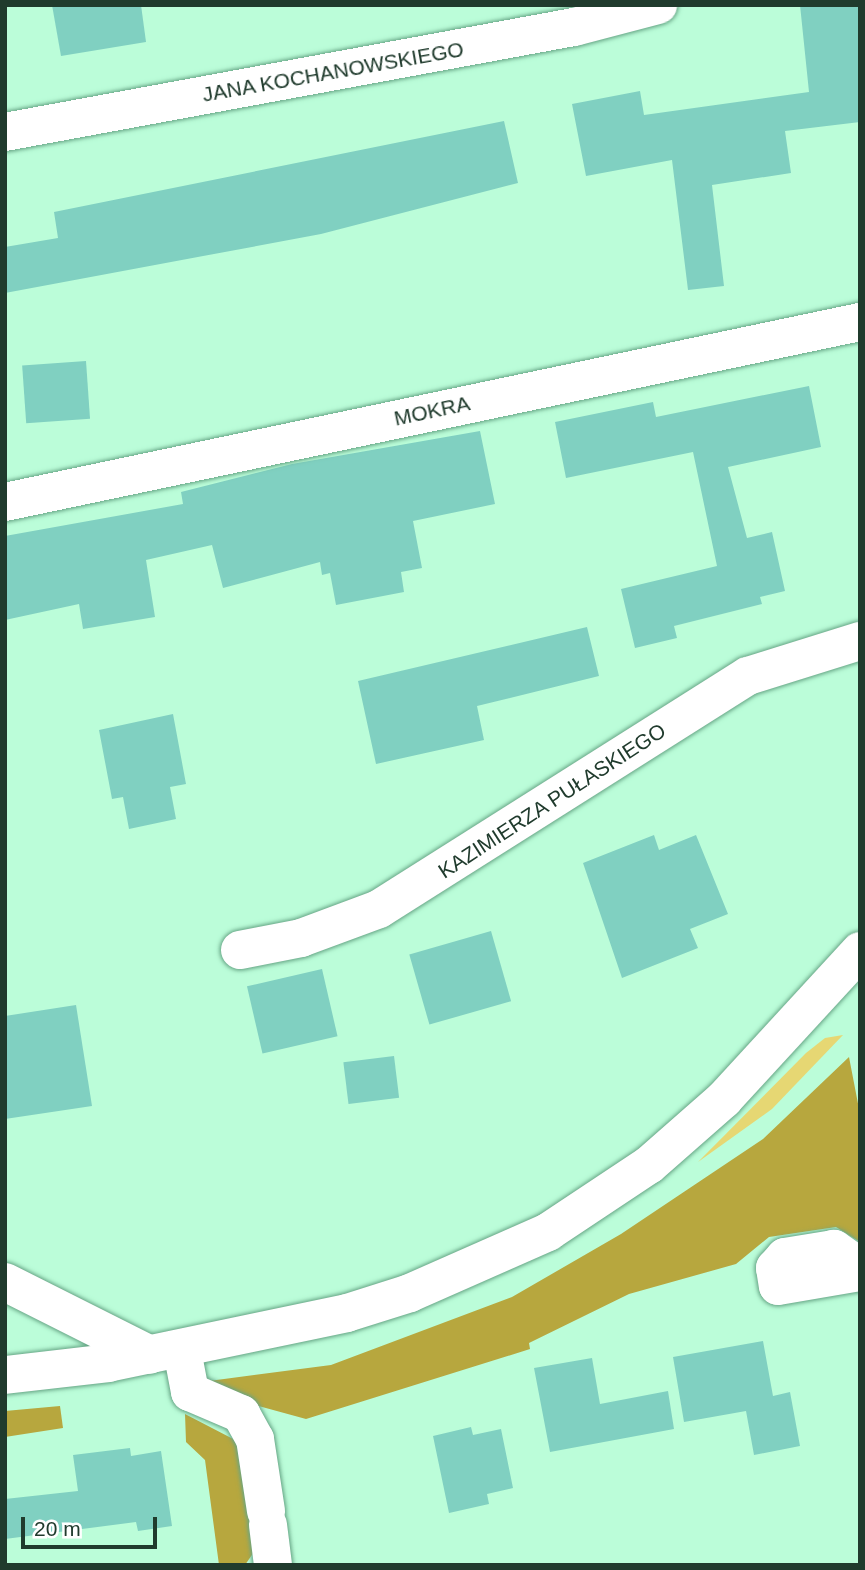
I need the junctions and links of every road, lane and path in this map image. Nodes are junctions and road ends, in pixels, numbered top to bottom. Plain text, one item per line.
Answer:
1 (658, 5) edge
2 (5, 132) edge
3 (860, 322) edge
4 (5, 502) edge
5 (860, 641) edge
6 (240, 950) dead end
7 (854, 972) edge
8 (5, 1282) edge
9 (72, 1317) junction
10 (166, 1352) junction
11 (61, 1369) junction
12 (5, 1375) edge
13 (273, 1565) edge

1 - 2 street, JANA KOCHANOWSKIEGO
3 - 4 street, MOKRA
5 - 6 street, KAZIMIERZA PUŁASKIEGO
7 - 10 street
8 - 9 street
9 - 10 street
9 - 11 street
10 - 11 street
10 - 13 street
11 - 12 street

